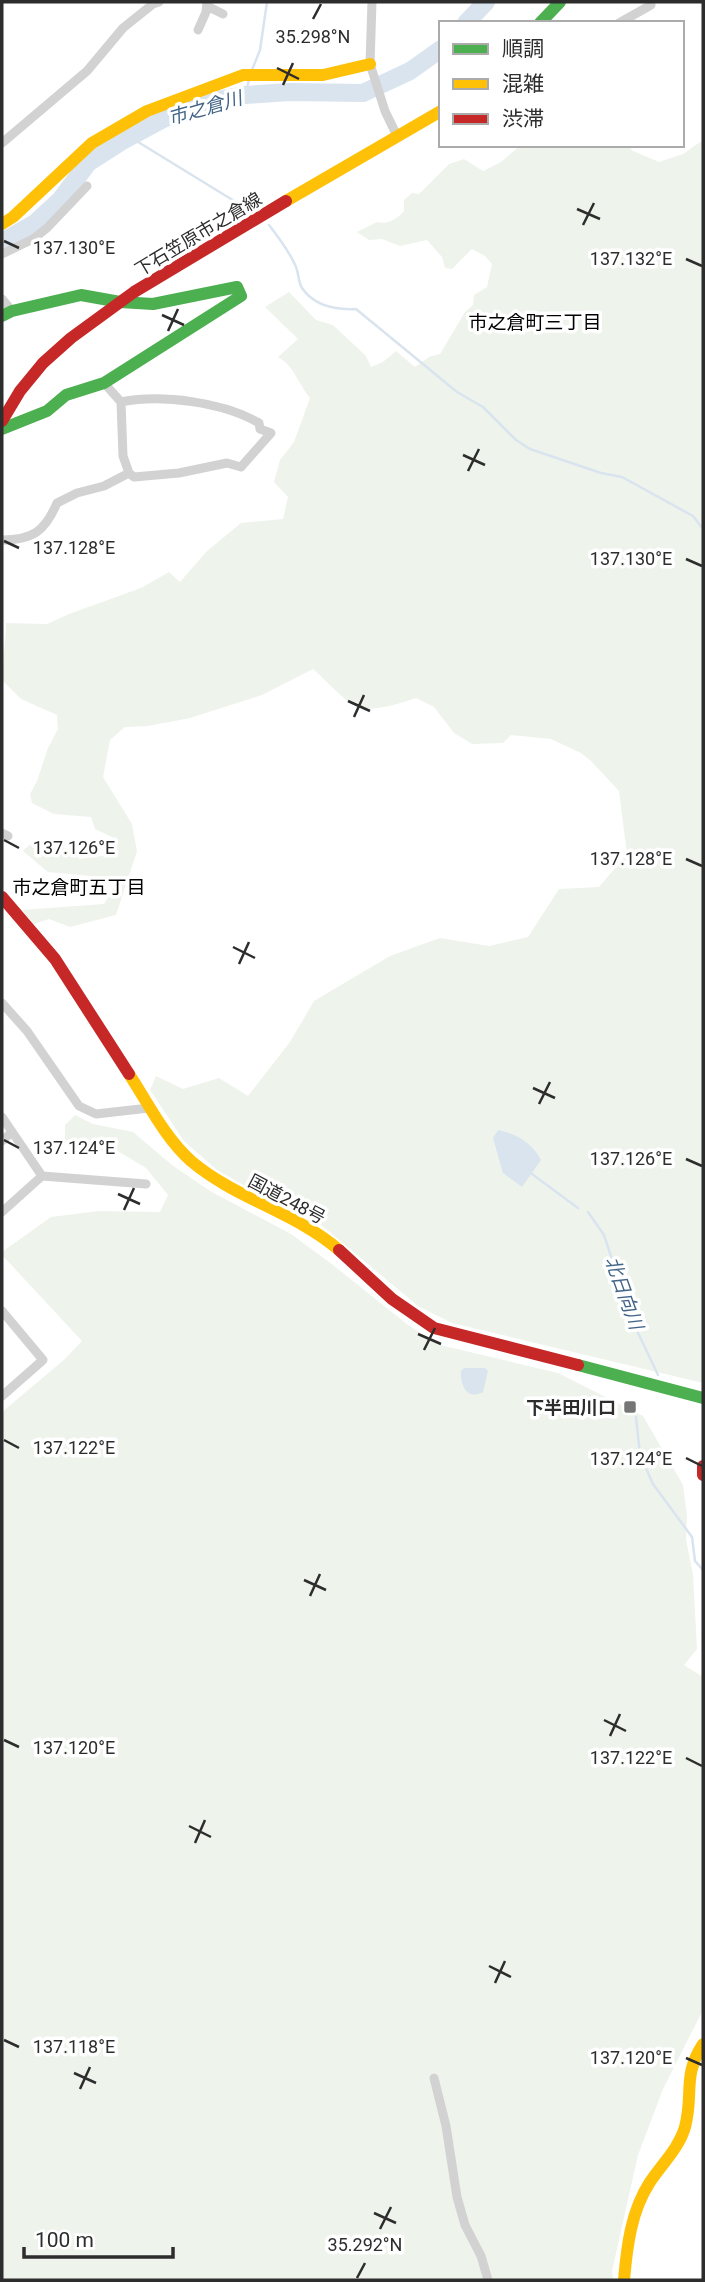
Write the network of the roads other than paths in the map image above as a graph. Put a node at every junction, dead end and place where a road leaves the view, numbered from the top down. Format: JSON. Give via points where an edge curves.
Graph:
{"nodes":[{"id":1,"x":159,"y":2,"type":"edge"},
{"id":2,"x":372,"y":2,"type":"edge"},
{"id":3,"x":560,"y":2,"type":"edge"},
{"id":4,"x":650,"y":2,"type":"edge"},
{"id":5,"x":207,"y":4,"type":"edge"},
{"id":6,"x":223,"y":14,"type":"dead end"},
{"id":7,"x":542,"y":21,"type":"edge"},
{"id":8,"x":623,"y":21,"type":"edge"},
{"id":9,"x":198,"y":30,"type":"dead end"},
{"id":10,"x":370,"y":64,"type":"junction"},
{"id":11,"x":439,"y":112,"type":"edge"},
{"id":12,"x":397,"y":136,"type":"junction"},
{"id":13,"x":2,"y":143,"type":"edge"},
{"id":14,"x":87,"y":186,"type":"dead end"},
{"id":15,"x":2,"y":224,"type":"edge"},
{"id":16,"x":2,"y":254,"type":"edge"},
{"id":17,"x":2,"y":299,"type":"edge"},
{"id":18,"x":120,"y":302,"type":"junction"},
{"id":19,"x":7,"y":313,"type":"edge"},
{"id":20,"x":104,"y":383,"type":"junction"},
{"id":21,"x":121,"y":401,"type":"junction"},
{"id":22,"x":2,"y":421,"type":"edge"},
{"id":23,"x":2,"y":429,"type":"edge"},
{"id":24,"x":130,"y":473,"type":"junction"},
{"id":25,"x":2,"y":540,"type":"edge"},
{"id":26,"x":2,"y":897,"type":"edge"},
{"id":27,"x":2,"y":1003,"type":"edge"},
{"id":28,"x":149,"y":1108,"type":"junction"},
{"id":29,"x":2,"y":1117,"type":"edge"},
{"id":30,"x":12,"y":1132,"type":"junction"},
{"id":31,"x":2,"y":1141,"type":"edge"},
{"id":32,"x":42,"y":1176,"type":"junction"},
{"id":33,"x":146,"y":1184,"type":"dead end"},
{"id":34,"x":2,"y":1212,"type":"edge"},
{"id":35,"x":2,"y":1311,"type":"edge"},
{"id":36,"x":2,"y":1396,"type":"edge"},
{"id":37,"x":703,"y":1398,"type":"edge"},
{"id":38,"x":703,"y":1466,"type":"edge"},
{"id":39,"x":703,"y":1475,"type":"edge"},
{"id":40,"x":703,"y":2044,"type":"edge"},
{"id":41,"x":434,"y":2078,"type":"dead end"},
{"id":42,"x":488,"y":2280,"type":"edge"},
{"id":43,"x":624,"y":2280,"type":"edge"}],
"edges":[{"from":1,"to":13,"type":"street","via":[[122,28],[86,71]]},
{"from":2,"to":10,"type":"street"},
{"from":3,"to":7,"type":"main road"},
{"from":4,"to":8,"type":"street"},
{"from":5,"to":6,"type":"street"},
{"from":5,"to":9,"type":"street"},
{"from":10,"to":12,"type":"street"},
{"from":10,"to":15,"type":"main road","via":[[323,75],[249,75],[147,111],[92,143]]},
{"from":11,"to":12,"type":"main road","name":"下石笠原市之倉線"},
{"from":12,"to":18,"type":"main road","name":"下石笠原市之倉線"},
{"from":14,"to":16,"type":"street","via":[[47,228]]},
{"from":17,"to":19,"type":"street"},
{"from":18,"to":19,"type":"main road","via":[[81,295]]},
{"from":18,"to":20,"type":"main road","via":[[153,304],[237,287],[241,296]]},
{"from":18,"to":22,"type":"main road","name":"下石笠原市之倉線","via":[[39,367]]},
{"from":20,"to":21,"type":"street"},
{"from":20,"to":23,"type":"main road","via":[[65,395],[47,411]]},
{"from":21,"to":24,"type":"street","via":[[123,456]]},
{"from":21,"to":24,"type":"street","via":[[186,401],[241,413],[271,433],[241,467],[227,463],[179,473],[134,477]]},
{"from":24,"to":25,"type":"street","via":[[57,503],[49,521],[33,536]]},
{"from":26,"to":28,"type":"main road","name":"国道248号","via":[[55,959]]},
{"from":27,"to":28,"type":"street","via":[[79,1106],[96,1115]]},
{"from":28,"to":37,"type":"main road","name":"国道248号","via":[[181,1153],[206,1175],[328,1241],[389,1297],[434,1328]]},
{"from":29,"to":30,"type":"street"},
{"from":30,"to":31,"type":"street"},
{"from":30,"to":32,"type":"street"},
{"from":32,"to":33,"type":"street"},
{"from":32,"to":34,"type":"street"},
{"from":35,"to":36,"type":"street","via":[[43,1360]]},
{"from":38,"to":39,"type":"main road"},
{"from":40,"to":43,"type":"main road","via":[[687,2078],[684,2128],[632,2218]]},
{"from":41,"to":42,"type":"street","via":[[457,2197]]}]}
